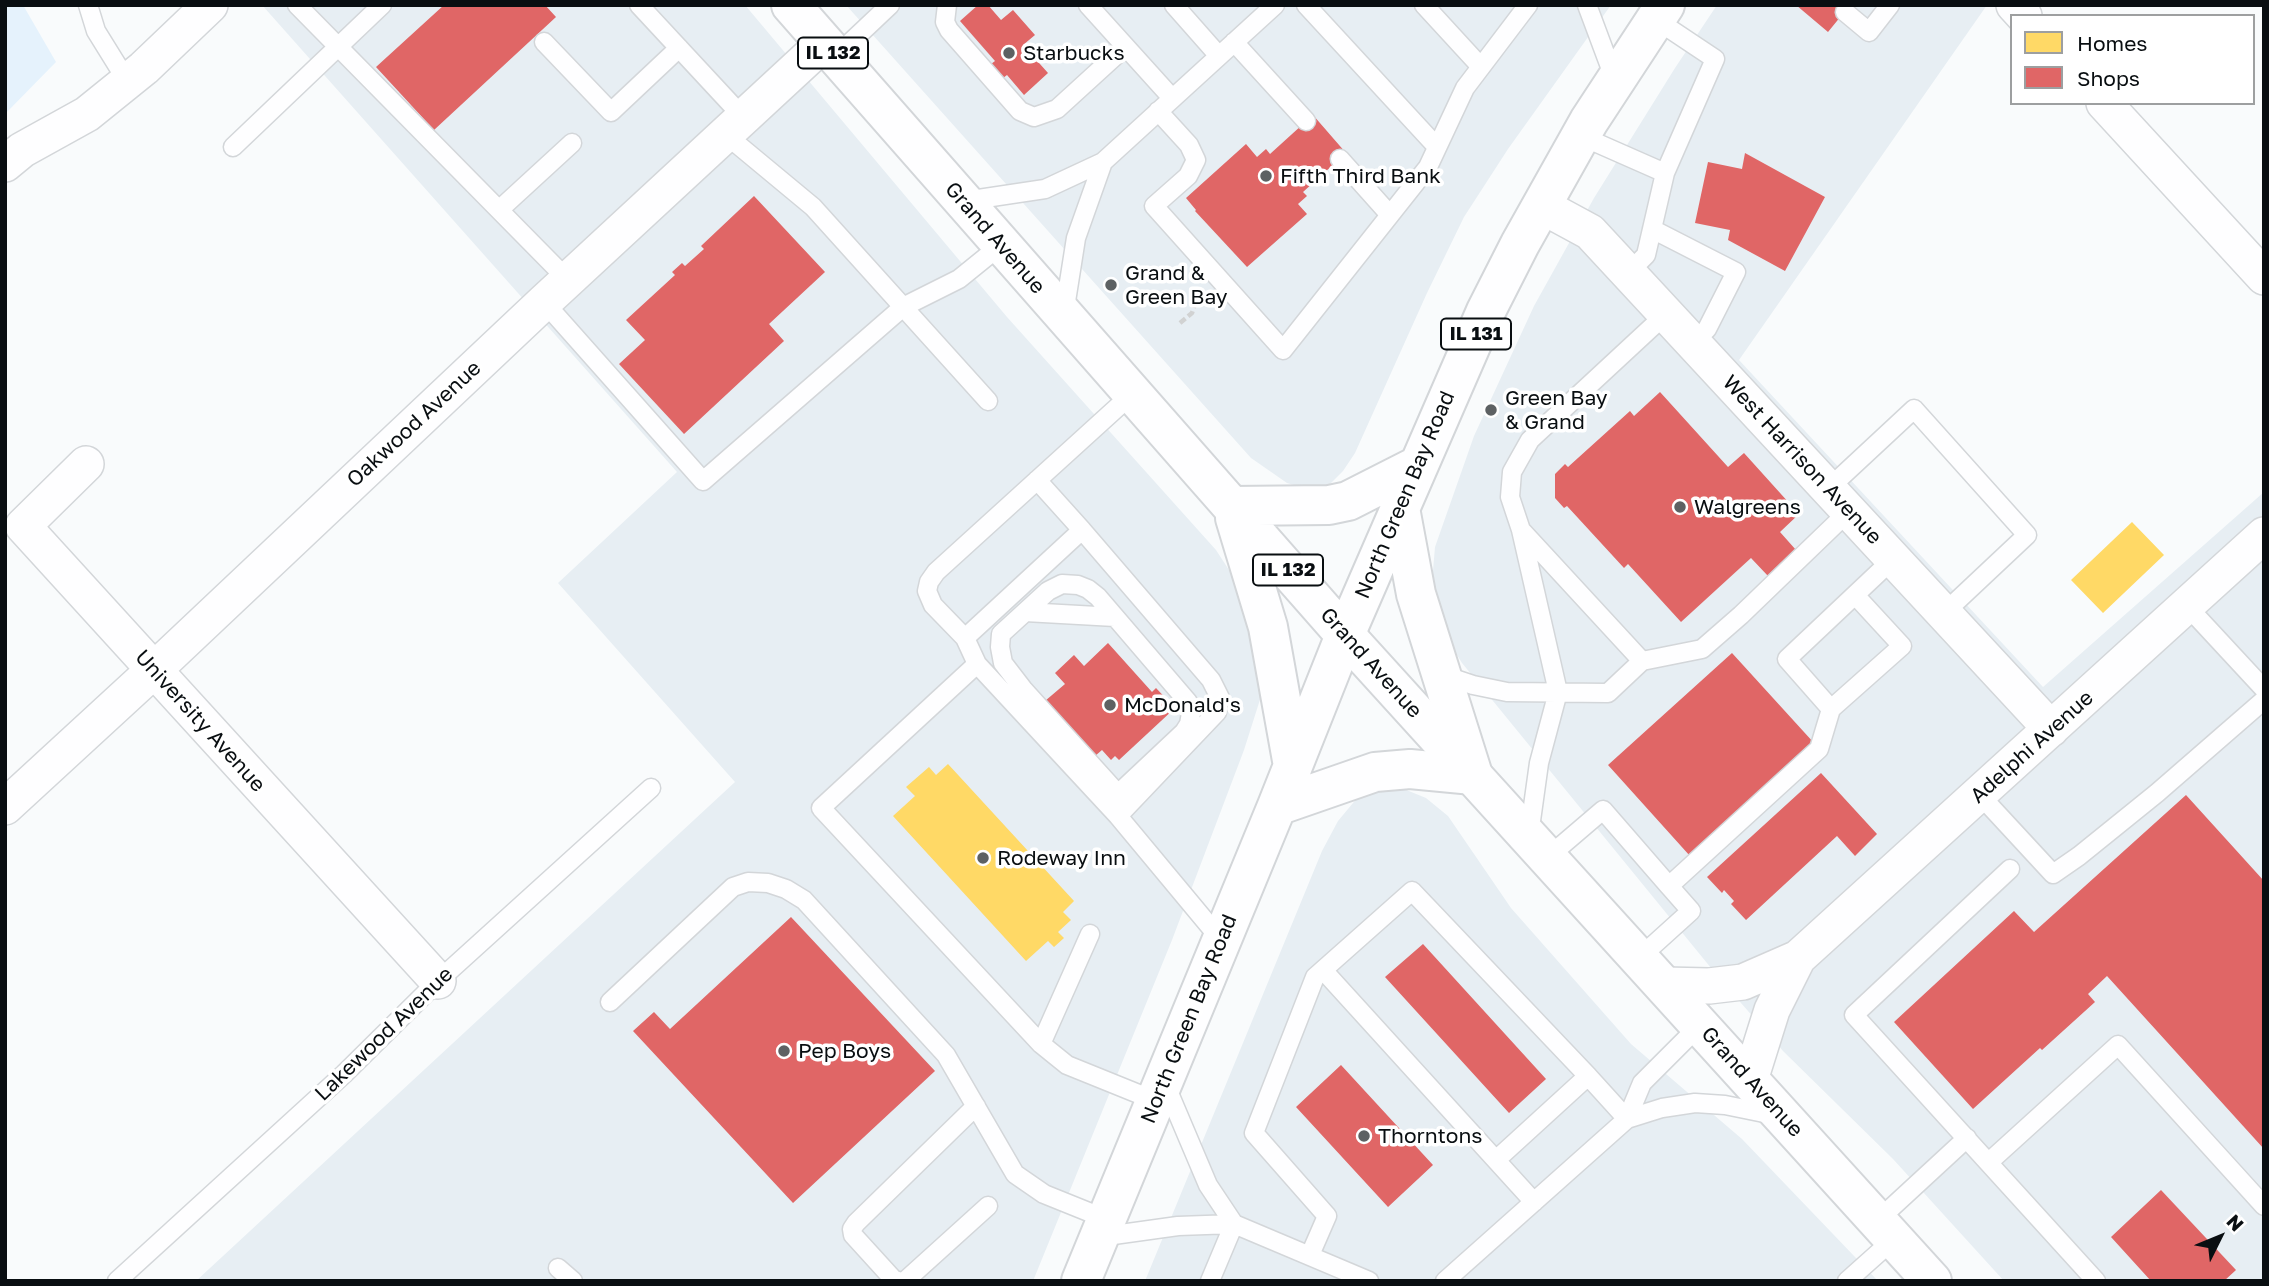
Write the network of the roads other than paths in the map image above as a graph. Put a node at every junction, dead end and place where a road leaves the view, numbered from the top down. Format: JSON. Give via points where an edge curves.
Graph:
{"nodes":[{"id":1,"x":88,"y":5,"type":"edge"},
{"id":2,"x":210,"y":5,"type":"edge"},
{"id":3,"x":297,"y":5,"type":"edge"},
{"id":4,"x":382,"y":5,"type":"edge"},
{"id":5,"x":639,"y":5,"type":"edge"},
{"id":6,"x":791,"y":5,"type":"edge"},
{"id":7,"x":890,"y":5,"type":"edge"},
{"id":8,"x":947,"y":5,"type":"edge"},
{"id":9,"x":1088,"y":5,"type":"edge"},
{"id":10,"x":1174,"y":5,"type":"edge"},
{"id":11,"x":1275,"y":5,"type":"edge"},
{"id":12,"x":1306,"y":5,"type":"edge"},
{"id":13,"x":1424,"y":5,"type":"edge"},
{"id":14,"x":1528,"y":5,"type":"edge"},
{"id":15,"x":1587,"y":5,"type":"edge"},
{"id":16,"x":1890,"y":5,"type":"edge"},
{"id":17,"x":1660,"y":12,"type":"edge"},
{"id":18,"x":1845,"y":12,"type":"dead end"},
{"id":19,"x":544,"y":42,"type":"dead end"},
{"id":20,"x":1234,"y":42,"type":"junction"},
{"id":21,"x":339,"y":47,"type":"junction"},
{"id":22,"x":1125,"y":47,"type":"junction"},
{"id":23,"x":679,"y":48,"type":"junction"},
{"id":24,"x":830,"y":50,"type":"junction"},
{"id":25,"x":1219,"y":56,"type":"junction"},
{"id":26,"x":1481,"y":67,"type":"junction"},
{"id":27,"x":1615,"y":80,"type":"junction"},
{"id":28,"x":127,"y":81,"type":"junction"},
{"id":29,"x":1172,"y":98,"type":"junction"},
{"id":30,"x":2106,"y":105,"type":"edge"},
{"id":31,"x":1158,"y":111,"type":"junction"},
{"id":32,"x":1306,"y":121,"type":"dead end"},
{"id":33,"x":734,"y":126,"type":"junction"},
{"id":34,"x":1581,"y":136,"type":"junction"},
{"id":35,"x":572,"y":143,"type":"dead end"},
{"id":36,"x":233,"y":147,"type":"dead end"},
{"id":37,"x":1437,"y":147,"type":"junction"},
{"id":38,"x":1340,"y":159,"type":"dead end"},
{"id":39,"x":1102,"y":162,"type":"junction"},
{"id":40,"x":5,"y":164,"type":"edge"},
{"id":41,"x":1665,"y":173,"type":"junction"},
{"id":42,"x":963,"y":201,"type":"junction"},
{"id":43,"x":1542,"y":206,"type":"junction"},
{"id":44,"x":499,"y":210,"type":"junction"},
{"id":45,"x":1390,"y":215,"type":"junction"},
{"id":46,"x":1652,"y":229,"type":"junction"},
{"id":47,"x":1001,"y":244,"type":"junction"},
{"id":48,"x":1628,"y":273,"type":"junction"},
{"id":49,"x":2264,"y":277,"type":"edge"},
{"id":50,"x":556,"y":291,"type":"junction"},
{"id":51,"x":903,"y":307,"type":"junction"},
{"id":52,"x":1666,"y":314,"type":"junction"},
{"id":53,"x":1064,"y":316,"type":"junction"},
{"id":54,"x":1692,"y":342,"type":"junction"},
{"id":55,"x":1132,"y":394,"type":"junction"},
{"id":56,"x":988,"y":401,"type":"dead end"},
{"id":57,"x":86,"y":464,"type":"dead end"},
{"id":58,"x":1417,"y":466,"type":"junction"},
{"id":59,"x":1037,"y":480,"type":"junction"},
{"id":60,"x":1839,"y":500,"type":"junction"},
{"id":61,"x":1231,"y":506,"type":"junction"},
{"id":62,"x":1399,"y":508,"type":"junction"},
{"id":63,"x":1083,"y":530,"type":"junction"},
{"id":64,"x":1521,"y":530,"type":"junction"},
{"id":65,"x":2264,"y":535,"type":"edge"},
{"id":66,"x":1893,"y":559,"type":"junction"},
{"id":67,"x":1855,"y":595,"type":"junction"},
{"id":68,"x":2187,"y":606,"type":"junction"},
{"id":69,"x":1025,"y":612,"type":"junction"},
{"id":70,"x":1944,"y":613,"type":"junction"},
{"id":71,"x":1115,"y":617,"type":"junction"},
{"id":72,"x":1345,"y":635,"type":"junction"},
{"id":73,"x":965,"y":638,"type":"junction"},
{"id":74,"x":1642,"y":661,"type":"junction"},
{"id":75,"x":977,"y":664,"type":"junction"},
{"id":76,"x":154,"y":670,"type":"junction"},
{"id":77,"x":1443,"y":675,"type":"junction"},
{"id":78,"x":2264,"y":689,"type":"edge"},
{"id":79,"x":1558,"y":692,"type":"junction"},
{"id":80,"x":2264,"y":700,"type":"edge"},
{"id":81,"x":1832,"y":709,"type":"junction"},
{"id":82,"x":2051,"y":729,"type":"junction"},
{"id":83,"x":1293,"y":766,"type":"junction"},
{"id":84,"x":1473,"y":775,"type":"junction"},
{"id":85,"x":651,"y":788,"type":"dead end"},
{"id":86,"x":1118,"y":794,"type":"junction"},
{"id":87,"x":1979,"y":794,"type":"junction"},
{"id":88,"x":1278,"y":806,"type":"junction"},
{"id":89,"x":5,"y":807,"type":"edge"},
{"id":90,"x":1118,"y":816,"type":"junction"},
{"id":91,"x":1538,"y":846,"type":"junction"},
{"id":92,"x":2010,"y":869,"type":"dead end"},
{"id":93,"x":1669,"y":887,"type":"junction"},
{"id":94,"x":1090,"y":934,"type":"dead end"},
{"id":95,"x":1222,"y":941,"type":"junction"},
{"id":96,"x":1798,"y":958,"type":"junction"},
{"id":97,"x":1323,"y":970,"type":"junction"},
{"id":98,"x":1652,"y":971,"type":"junction"},
{"id":99,"x":438,"y":981,"type":"junction"},
{"id":100,"x":610,"y":1002,"type":"dead end"},
{"id":101,"x":1700,"y":1025,"type":"junction"},
{"id":102,"x":1041,"y":1044,"type":"junction"},
{"id":103,"x":1588,"y":1076,"type":"junction"},
{"id":104,"x":1750,"y":1080,"type":"junction"},
{"id":105,"x":1160,"y":1091,"type":"junction"},
{"id":106,"x":976,"y":1106,"type":"junction"},
{"id":107,"x":1782,"y":1116,"type":"junction"},
{"id":108,"x":1626,"y":1119,"type":"junction"},
{"id":109,"x":1967,"y":1138,"type":"junction"},
{"id":110,"x":1496,"y":1160,"type":"junction"},
{"id":111,"x":1989,"y":1162,"type":"junction"},
{"id":112,"x":1534,"y":1202,"type":"junction"},
{"id":113,"x":988,"y":1206,"type":"dead end"},
{"id":114,"x":2264,"y":1206,"type":"edge"},
{"id":115,"x":1234,"y":1224,"type":"junction"},
{"id":116,"x":1102,"y":1228,"type":"junction"},
{"id":117,"x":1886,"y":1230,"type":"junction"},
{"id":118,"x":1310,"y":1255,"type":"junction"},
{"id":119,"x":558,"y":1268,"type":"dead end"},
{"id":120,"x":117,"y":1281,"type":"edge"},
{"id":121,"x":573,"y":1281,"type":"edge"},
{"id":122,"x":898,"y":1281,"type":"edge"},
{"id":123,"x":905,"y":1281,"type":"edge"},
{"id":124,"x":1081,"y":1281,"type":"edge"},
{"id":125,"x":1210,"y":1281,"type":"edge"},
{"id":126,"x":1369,"y":1281,"type":"edge"},
{"id":127,"x":1445,"y":1281,"type":"edge"},
{"id":128,"x":1847,"y":1281,"type":"edge"},
{"id":129,"x":1932,"y":1281,"type":"edge"},
{"id":130,"x":2095,"y":1281,"type":"edge"}],
"edges":[{"from":1,"to":28,"type":"lane","via":[[96,31]]},
{"from":2,"to":28,"type":"street"},
{"from":3,"to":21,"type":"lane"},
{"from":4,"to":21,"type":"lane"},
{"from":5,"to":23,"type":"lane"},
{"from":6,"to":24,"type":"main road","name":"Grand Avenue","number":"IL 132"},
{"from":7,"to":24,"type":"lane"},
{"from":8,"to":22,"type":"lane","via":[[949,30],[1020,111],[1034,117],[1057,109]]},
{"from":9,"to":22,"type":"lane"},
{"from":10,"to":25,"type":"lane"},
{"from":11,"to":20,"type":"lane"},
{"from":12,"to":37,"type":"lane"},
{"from":13,"to":26,"type":"lane"},
{"from":14,"to":26,"type":"lane"},
{"from":15,"to":27,"type":"lane"},
{"from":16,"to":18,"type":"lane","via":[[1869,32]]},
{"from":17,"to":27,"type":"main road","name":"North Green Bay Road","number":"IL 131"},
{"from":17,"to":41,"type":"lane","via":[[1715,59]]},
{"from":19,"to":23,"type":"lane","via":[[611,112]]},
{"from":20,"to":25,"type":"lane"},
{"from":20,"to":32,"type":"lane"},
{"from":21,"to":36,"type":"lane"},
{"from":21,"to":44,"type":"lane"},
{"from":22,"to":29,"type":"lane"},
{"from":23,"to":33,"type":"lane"},
{"from":24,"to":33,"type":"street","name":"Oakwood Avenue"},
{"from":24,"to":42,"type":"main road","name":"Grand Avenue","number":"IL 132"},
{"from":25,"to":29,"type":"lane"},
{"from":26,"to":37,"type":"lane","via":[[1465,88]]},
{"from":27,"to":34,"type":"main road","name":"North Green Bay Road","number":"IL 131"},
{"from":28,"to":40,"type":"street","via":[[87,114]]},
{"from":29,"to":31,"type":"lane"},
{"from":30,"to":49,"type":"street"},
{"from":31,"to":39,"type":"lane"},
{"from":31,"to":45,"type":"lane","via":[[1189,145],[1196,160],[1188,176],[1154,206],[1283,350]]},
{"from":33,"to":50,"type":"street","name":"Oakwood Avenue"},
{"from":33,"to":51,"type":"lane"},
{"from":34,"to":41,"type":"lane"},
{"from":34,"to":43,"type":"main road","name":"North Green Bay Road","number":"IL 131"},
{"from":35,"to":44,"type":"lane"},
{"from":37,"to":45,"type":"lane","via":[[1428,167]]},
{"from":38,"to":45,"type":"lane"},
{"from":39,"to":42,"type":"lane","via":[[1045,189]]},
{"from":39,"to":53,"type":"lane","via":[[1076,238]]},
{"from":41,"to":46,"type":"lane"},
{"from":42,"to":47,"type":"main road","name":"Grand Avenue","number":"IL 132"},
{"from":43,"to":48,"type":"street","name":"West Harrison Avenue","via":[[1590,232]]},
{"from":43,"to":58,"type":"main road","name":"North Green Bay Road","number":"IL 131","via":[[1486,311]]},
{"from":44,"to":50,"type":"lane"},
{"from":46,"to":48,"type":"lane","via":[[1646,255]]},
{"from":46,"to":54,"type":"lane","via":[[1736,272],[1707,328]]},
{"from":47,"to":51,"type":"lane","via":[[959,279]]},
{"from":47,"to":53,"type":"main road","name":"Grand Avenue","number":"IL 132"},
{"from":48,"to":52,"type":"street","name":"West Harrison Avenue"},
{"from":50,"to":51,"type":"lane","via":[[703,481]]},
{"from":50,"to":76,"type":"street","name":"Oakwood Avenue"},
{"from":51,"to":56,"type":"lane"},
{"from":52,"to":54,"type":"street","name":"West Harrison Avenue"},
{"from":52,"to":64,"type":"lane","via":[[1530,440],[1512,472],[1510,497]]},
{"from":53,"to":55,"type":"main road","name":"Grand Avenue","number":"IL 132"},
{"from":54,"to":60,"type":"street","name":"West Harrison Avenue"},
{"from":55,"to":59,"type":"lane"},
{"from":55,"to":61,"type":"main road","name":"Grand Avenue","number":"IL 132"},
{"from":57,"to":76,"type":"street","name":"University Avenue","via":[[23,526]]},
{"from":58,"to":61,"type":"main road","via":[[1348,501]]},
{"from":58,"to":62,"type":"main road","name":"North Green Bay Road","number":"IL 131"},
{"from":59,"to":63,"type":"lane"},
{"from":59,"to":73,"type":"lane","via":[[929,582],[927,591],[933,605]]},
{"from":60,"to":66,"type":"street","name":"West Harrison Avenue"},
{"from":60,"to":70,"type":"lane","via":[[1914,409],[2027,535]]},
{"from":60,"to":74,"type":"lane","via":[[1741,615],[1702,649]]},
{"from":61,"to":72,"type":"main road","name":"Grand Avenue","number":"IL 132"},
{"from":61,"to":83,"type":"main road","via":[[1268,627]]},
{"from":62,"to":72,"type":"main road","name":"North Green Bay Road","number":"IL 131"},
{"from":62,"to":77,"type":"main road","via":[[1416,594]]},
{"from":63,"to":73,"type":"lane"},
{"from":63,"to":90,"type":"lane","via":[[1211,680],[1220,698],[1217,712]]},
{"from":64,"to":74,"type":"lane"},
{"from":64,"to":79,"type":"lane"},
{"from":65,"to":68,"type":"street","name":"Adelphi Avenue"},
{"from":66,"to":67,"type":"lane"},
{"from":66,"to":70,"type":"street","name":"West Harrison Avenue"},
{"from":67,"to":81,"type":"lane","via":[[1787,659]]},
{"from":67,"to":81,"type":"lane","via":[[1902,646]]},
{"from":68,"to":78,"type":"lane"},
{"from":68,"to":82,"type":"street","name":"Adelphi Avenue"},
{"from":69,"to":71,"type":"lane"},
{"from":69,"to":71,"type":"lane","via":[[1062,584],[1079,585],[1098,597]]},
{"from":69,"to":86,"type":"lane","via":[[1001,634],[1003,663]]},
{"from":70,"to":82,"type":"street","name":"West Harrison Avenue"},
{"from":71,"to":86,"type":"lane","via":[[1188,702],[1191,713],[1185,732]]},
{"from":72,"to":83,"type":"main road","name":"North Green Bay Road"},
{"from":72,"to":84,"type":"main road","name":"Grand Avenue"},
{"from":73,"to":75,"type":"lane"},
{"from":74,"to":79,"type":"lane","via":[[1608,693]]},
{"from":75,"to":90,"type":"lane"},
{"from":75,"to":102,"type":"lane","via":[[821,808]]},
{"from":76,"to":89,"type":"street","name":"Oakwood Avenue"},
{"from":76,"to":99,"type":"street","name":"University Avenue"},
{"from":77,"to":79,"type":"lane","via":[[1507,692]]},
{"from":77,"to":84,"type":"main road"},
{"from":79,"to":91,"type":"lane","via":[[1539,763]]},
{"from":80,"to":87,"type":"lane","via":[[2157,793],[2053,874]]},
{"from":81,"to":93,"type":"lane","via":[[1819,748]]},
{"from":82,"to":87,"type":"street","name":"Adelphi Avenue"},
{"from":83,"to":88,"type":"main road","name":"North Green Bay Road"},
{"from":84,"to":88,"type":"main road","via":[[1410,769],[1375,772]]},
{"from":84,"to":91,"type":"main road","name":"Grand Avenue"},
{"from":85,"to":99,"type":"lane","name":"Lakewood Avenue"},
{"from":86,"to":90,"type":"lane"},
{"from":87,"to":96,"type":"street","name":"Adelphi Avenue"},
{"from":88,"to":95,"type":"main road","name":"North Green Bay Road"},
{"from":90,"to":95,"type":"lane"},
{"from":91,"to":93,"type":"lane","via":[[1603,810]]},
{"from":91,"to":98,"type":"main road","name":"Grand Avenue"},
{"from":92,"to":109,"type":"lane","via":[[1854,1015]]},
{"from":93,"to":98,"type":"lane","via":[[1691,911]]},
{"from":94,"to":102,"type":"lane"},
{"from":95,"to":105,"type":"main road","name":"North Green Bay Road"},
{"from":96,"to":98,"type":"street","name":"Adelphi Avenue","via":[[1743,982],[1709,986]]},
{"from":96,"to":104,"type":"street","name":"Adelphi Avenue","via":[[1772,1010]]},
{"from":97,"to":103,"type":"lane","via":[[1412,891]]},
{"from":97,"to":110,"type":"lane"},
{"from":97,"to":118,"type":"lane","via":[[1315,977],[1254,1133],[1327,1216]]},
{"from":98,"to":101,"type":"main road","name":"Grand Avenue"},
{"from":99,"to":120,"type":"lane","name":"Lakewood Avenue","via":[[344,1074]]},
{"from":100,"to":106,"type":"lane","via":[[733,887],[768,883],[804,900],[946,1055]]},
{"from":101,"to":104,"type":"main road","name":"Grand Avenue"},
{"from":101,"to":108,"type":"lane","via":[[1642,1083]]},
{"from":102,"to":105,"type":"lane","via":[[1067,1065]]},
{"from":103,"to":108,"type":"lane"},
{"from":103,"to":110,"type":"lane"},
{"from":104,"to":107,"type":"main road","name":"Grand Avenue"},
{"from":105,"to":115,"type":"lane","via":[[1208,1185]]},
{"from":105,"to":116,"type":"main road","name":"North Green Bay Road"},
{"from":106,"to":116,"type":"lane","via":[[1015,1174]]},
{"from":106,"to":122,"type":"lane","via":[[852,1229]]},
{"from":107,"to":108,"type":"lane","via":[[1695,1103]]},
{"from":107,"to":117,"type":"main road","name":"Grand Avenue"},
{"from":108,"to":112,"type":"lane"},
{"from":109,"to":111,"type":"lane"},
{"from":109,"to":117,"type":"lane"},
{"from":110,"to":112,"type":"lane"},
{"from":111,"to":114,"type":"lane","via":[[2118,1045]]},
{"from":111,"to":130,"type":"lane"},
{"from":112,"to":127,"type":"lane"},
{"from":113,"to":123,"type":"lane"},
{"from":115,"to":116,"type":"lane"},
{"from":115,"to":118,"type":"lane"},
{"from":115,"to":125,"type":"lane"},
{"from":116,"to":124,"type":"main road","name":"North Green Bay Road"},
{"from":117,"to":128,"type":"lane"},
{"from":117,"to":129,"type":"main road","name":"Grand Avenue"},
{"from":118,"to":126,"type":"lane"},
{"from":119,"to":121,"type":"lane"}]}
